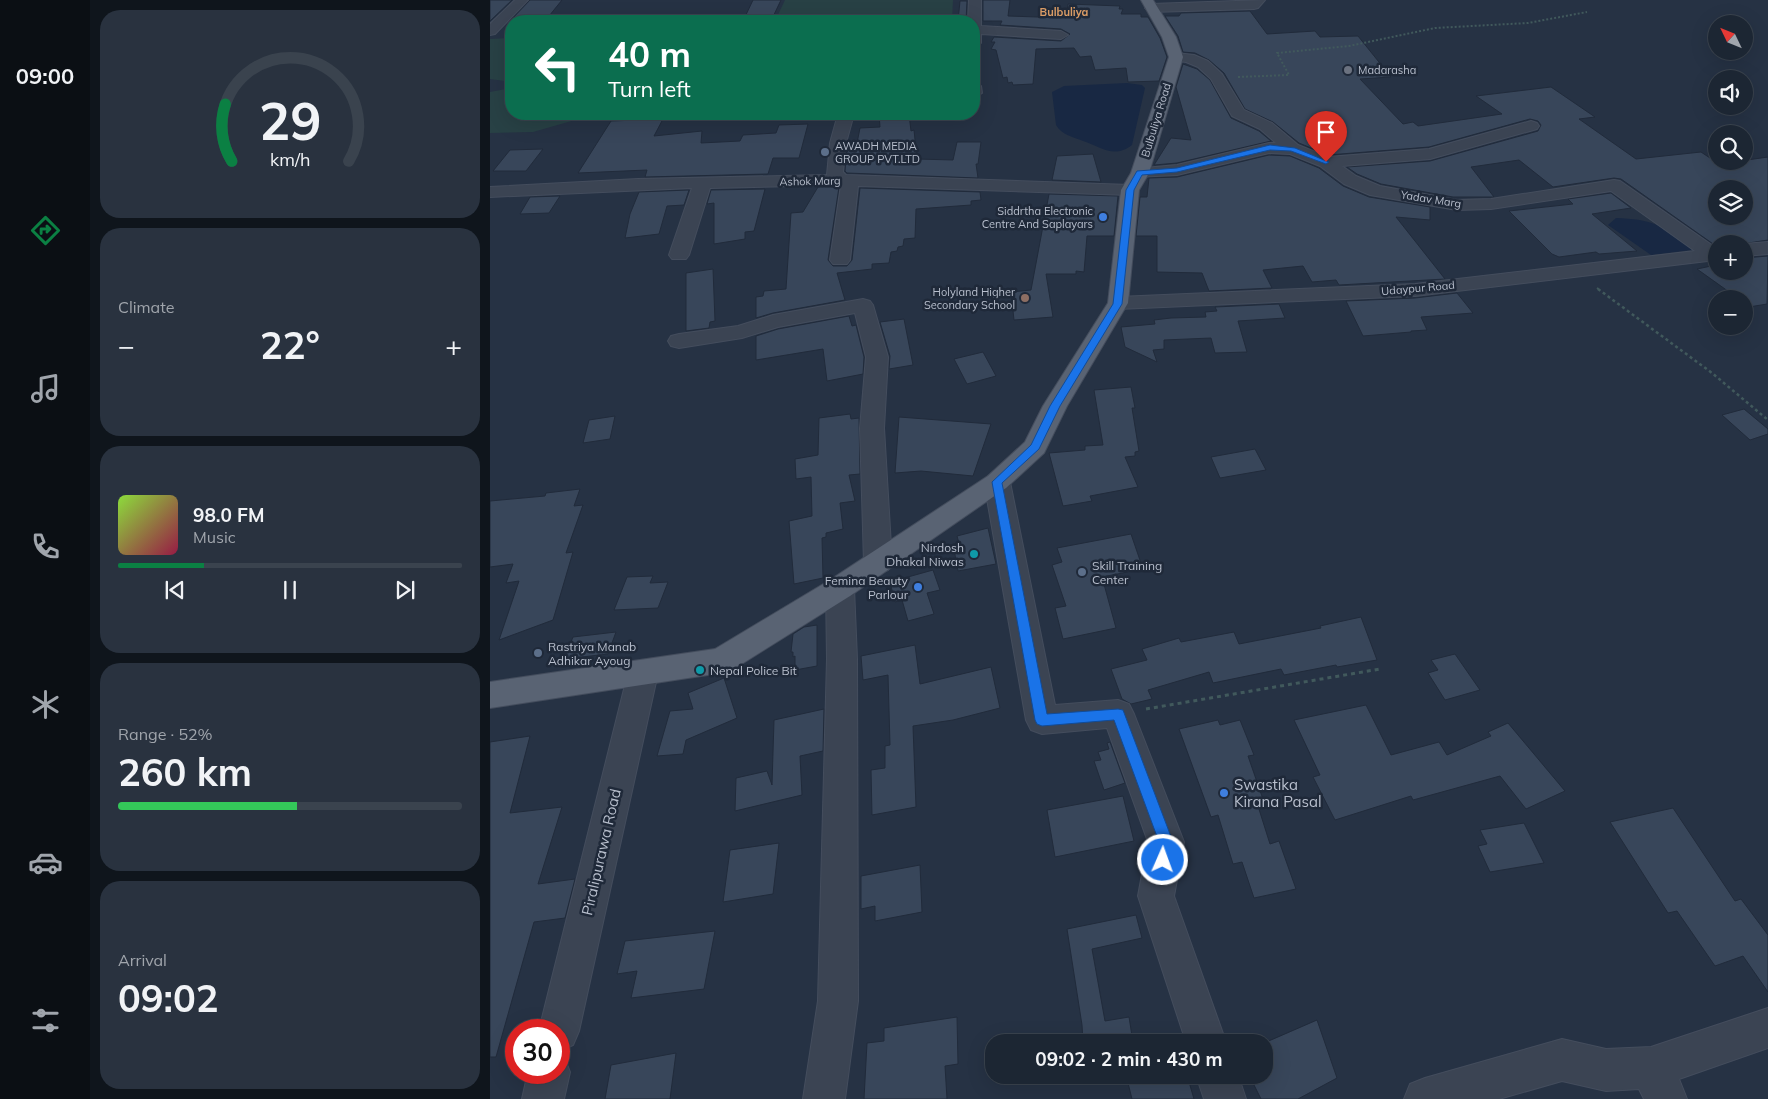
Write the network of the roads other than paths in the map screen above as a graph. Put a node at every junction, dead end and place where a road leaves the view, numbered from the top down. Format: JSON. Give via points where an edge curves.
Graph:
{"nodes":[{"id":1,"x":522,"y":0,"type":"edge"},
{"id":2,"x":975,"y":0,"type":"edge"},
{"id":3,"x":1259,"y":0,"type":"edge"},
{"id":4,"x":1149,"y":4,"type":"edge"},
{"id":5,"x":507,"y":15,"type":"edge"},
{"id":6,"x":975,"y":15,"type":"edge"},
{"id":7,"x":505,"y":16,"type":"edge"},
{"id":8,"x":490,"y":31,"type":"edge"},
{"id":9,"x":490,"y":35,"type":"edge"},
{"id":10,"x":504,"y":35,"type":"dead end"},
{"id":11,"x":1061,"y":35,"type":"dead end"},
{"id":12,"x":980,"y":36,"type":"edge"},
{"id":13,"x":1176,"y":56,"type":"junction"},
{"id":14,"x":844,"y":120,"type":"edge"},
{"id":15,"x":1531,"y":126,"type":"dead end"},
{"id":16,"x":1292,"y":150,"type":"junction"},
{"id":17,"x":1326,"y":162,"type":"junction"},
{"id":18,"x":1140,"y":173,"type":"junction"},
{"id":19,"x":845,"y":180,"type":"junction"},
{"id":20,"x":703,"y":183,"type":"junction"},
{"id":21,"x":1130,"y":190,"type":"junction"},
{"id":22,"x":490,"y":192,"type":"edge"},
{"id":23,"x":1768,"y":248,"type":"edge"},
{"id":24,"x":1753,"y":249,"type":"edge"},
{"id":25,"x":1708,"y":250,"type":"edge"},
{"id":26,"x":679,"y":255,"type":"dead end"},
{"id":27,"x":1708,"y":255,"type":"edge"},
{"id":28,"x":840,"y":260,"type":"dead end"},
{"id":29,"x":1118,"y":304,"type":"junction"},
{"id":30,"x":679,"y":341,"type":"dead end"},
{"id":31,"x":997,"y":482,"type":"junction"},
{"id":32,"x":878,"y":563,"type":"junction"},
{"id":33,"x":840,"y":588,"type":"junction"},
{"id":34,"x":643,"y":673,"type":"junction"},
{"id":35,"x":490,"y":695,"type":"edge"},
{"id":36,"x":562,"y":1019,"type":"edge"},
{"id":37,"x":1768,"y":1028,"type":"edge"},
{"id":38,"x":1203,"y":1034,"type":"edge"},
{"id":39,"x":546,"y":1084,"type":"edge"},
{"id":40,"x":1220,"y":1084,"type":"edge"},
{"id":41,"x":1658,"y":1084,"type":"edge"},
{"id":42,"x":543,"y":1099,"type":"edge"},
{"id":43,"x":824,"y":1099,"type":"edge"},
{"id":44,"x":1226,"y":1099,"type":"edge"},
{"id":45,"x":1425,"y":1099,"type":"edge"}],
"edges":[{"from":1,"to":5,"type":"street"},
{"from":2,"to":6,"type":"street"},
{"from":3,"to":4,"type":"street","via":[[1254,5]]},
{"from":4,"to":13,"type":"main road","via":[[1169,37]]},
{"from":7,"to":8,"type":"street"},
{"from":9,"to":10,"type":"street"},
{"from":11,"to":12,"type":"street"},
{"from":13,"to":16,"type":"street","via":[[1203,64],[1217,78],[1238,112],[1266,126]]},
{"from":13,"to":18,"type":"main road","name":"Bulbuliya Road"},
{"from":14,"to":19,"type":"street","via":[[834,173]]},
{"from":15,"to":17,"type":"street","via":[[1430,154]]},
{"from":16,"to":17,"type":"street","name":"Yadav Marg"},
{"from":16,"to":18,"type":"street","name":"Yadav Marg","via":[[1270,148],[1177,170]]},
{"from":17,"to":25,"type":"street","name":"Yadav Marg","via":[[1350,180],[1376,191],[1457,205],[1491,204],[1614,185]]},
{"from":18,"to":21,"type":"main road","name":"Bulbuliya Road"},
{"from":19,"to":20,"type":"street","name":"Ashok Marg"},
{"from":19,"to":21,"type":"street","name":"Ashok Marg"},
{"from":19,"to":28,"type":"street"},
{"from":20,"to":22,"type":"street","name":"Ashok Marg"},
{"from":20,"to":26,"type":"street"},
{"from":21,"to":29,"type":"main road","name":"Bulbuliya Road"},
{"from":23,"to":24,"type":"street"},
{"from":27,"to":29,"type":"street","name":"Udaypur Road","via":[[1415,290]]},
{"from":29,"to":31,"type":"main road","via":[[1055,406],[1035,447]]},
{"from":30,"to":32,"type":"street","via":[[742,332],[772,321],[862,305],[877,357],[872,428]]},
{"from":31,"to":32,"type":"main road"},
{"from":31,"to":38,"type":"street","via":[[1042,720],[1118,714],[1166,842],[1156,896]]},
{"from":32,"to":33,"type":"main road"},
{"from":33,"to":34,"type":"main road","via":[[721,661]]},
{"from":33,"to":43,"type":"street","via":[[838,1001]]},
{"from":34,"to":35,"type":"main road"},
{"from":34,"to":36,"type":"street","name":"Piralipurawa Road"},
{"from":37,"to":41,"type":"street"},
{"from":39,"to":42,"type":"street"},
{"from":40,"to":44,"type":"street"},
{"from":41,"to":45,"type":"street","via":[[1562,1060]]}]}
